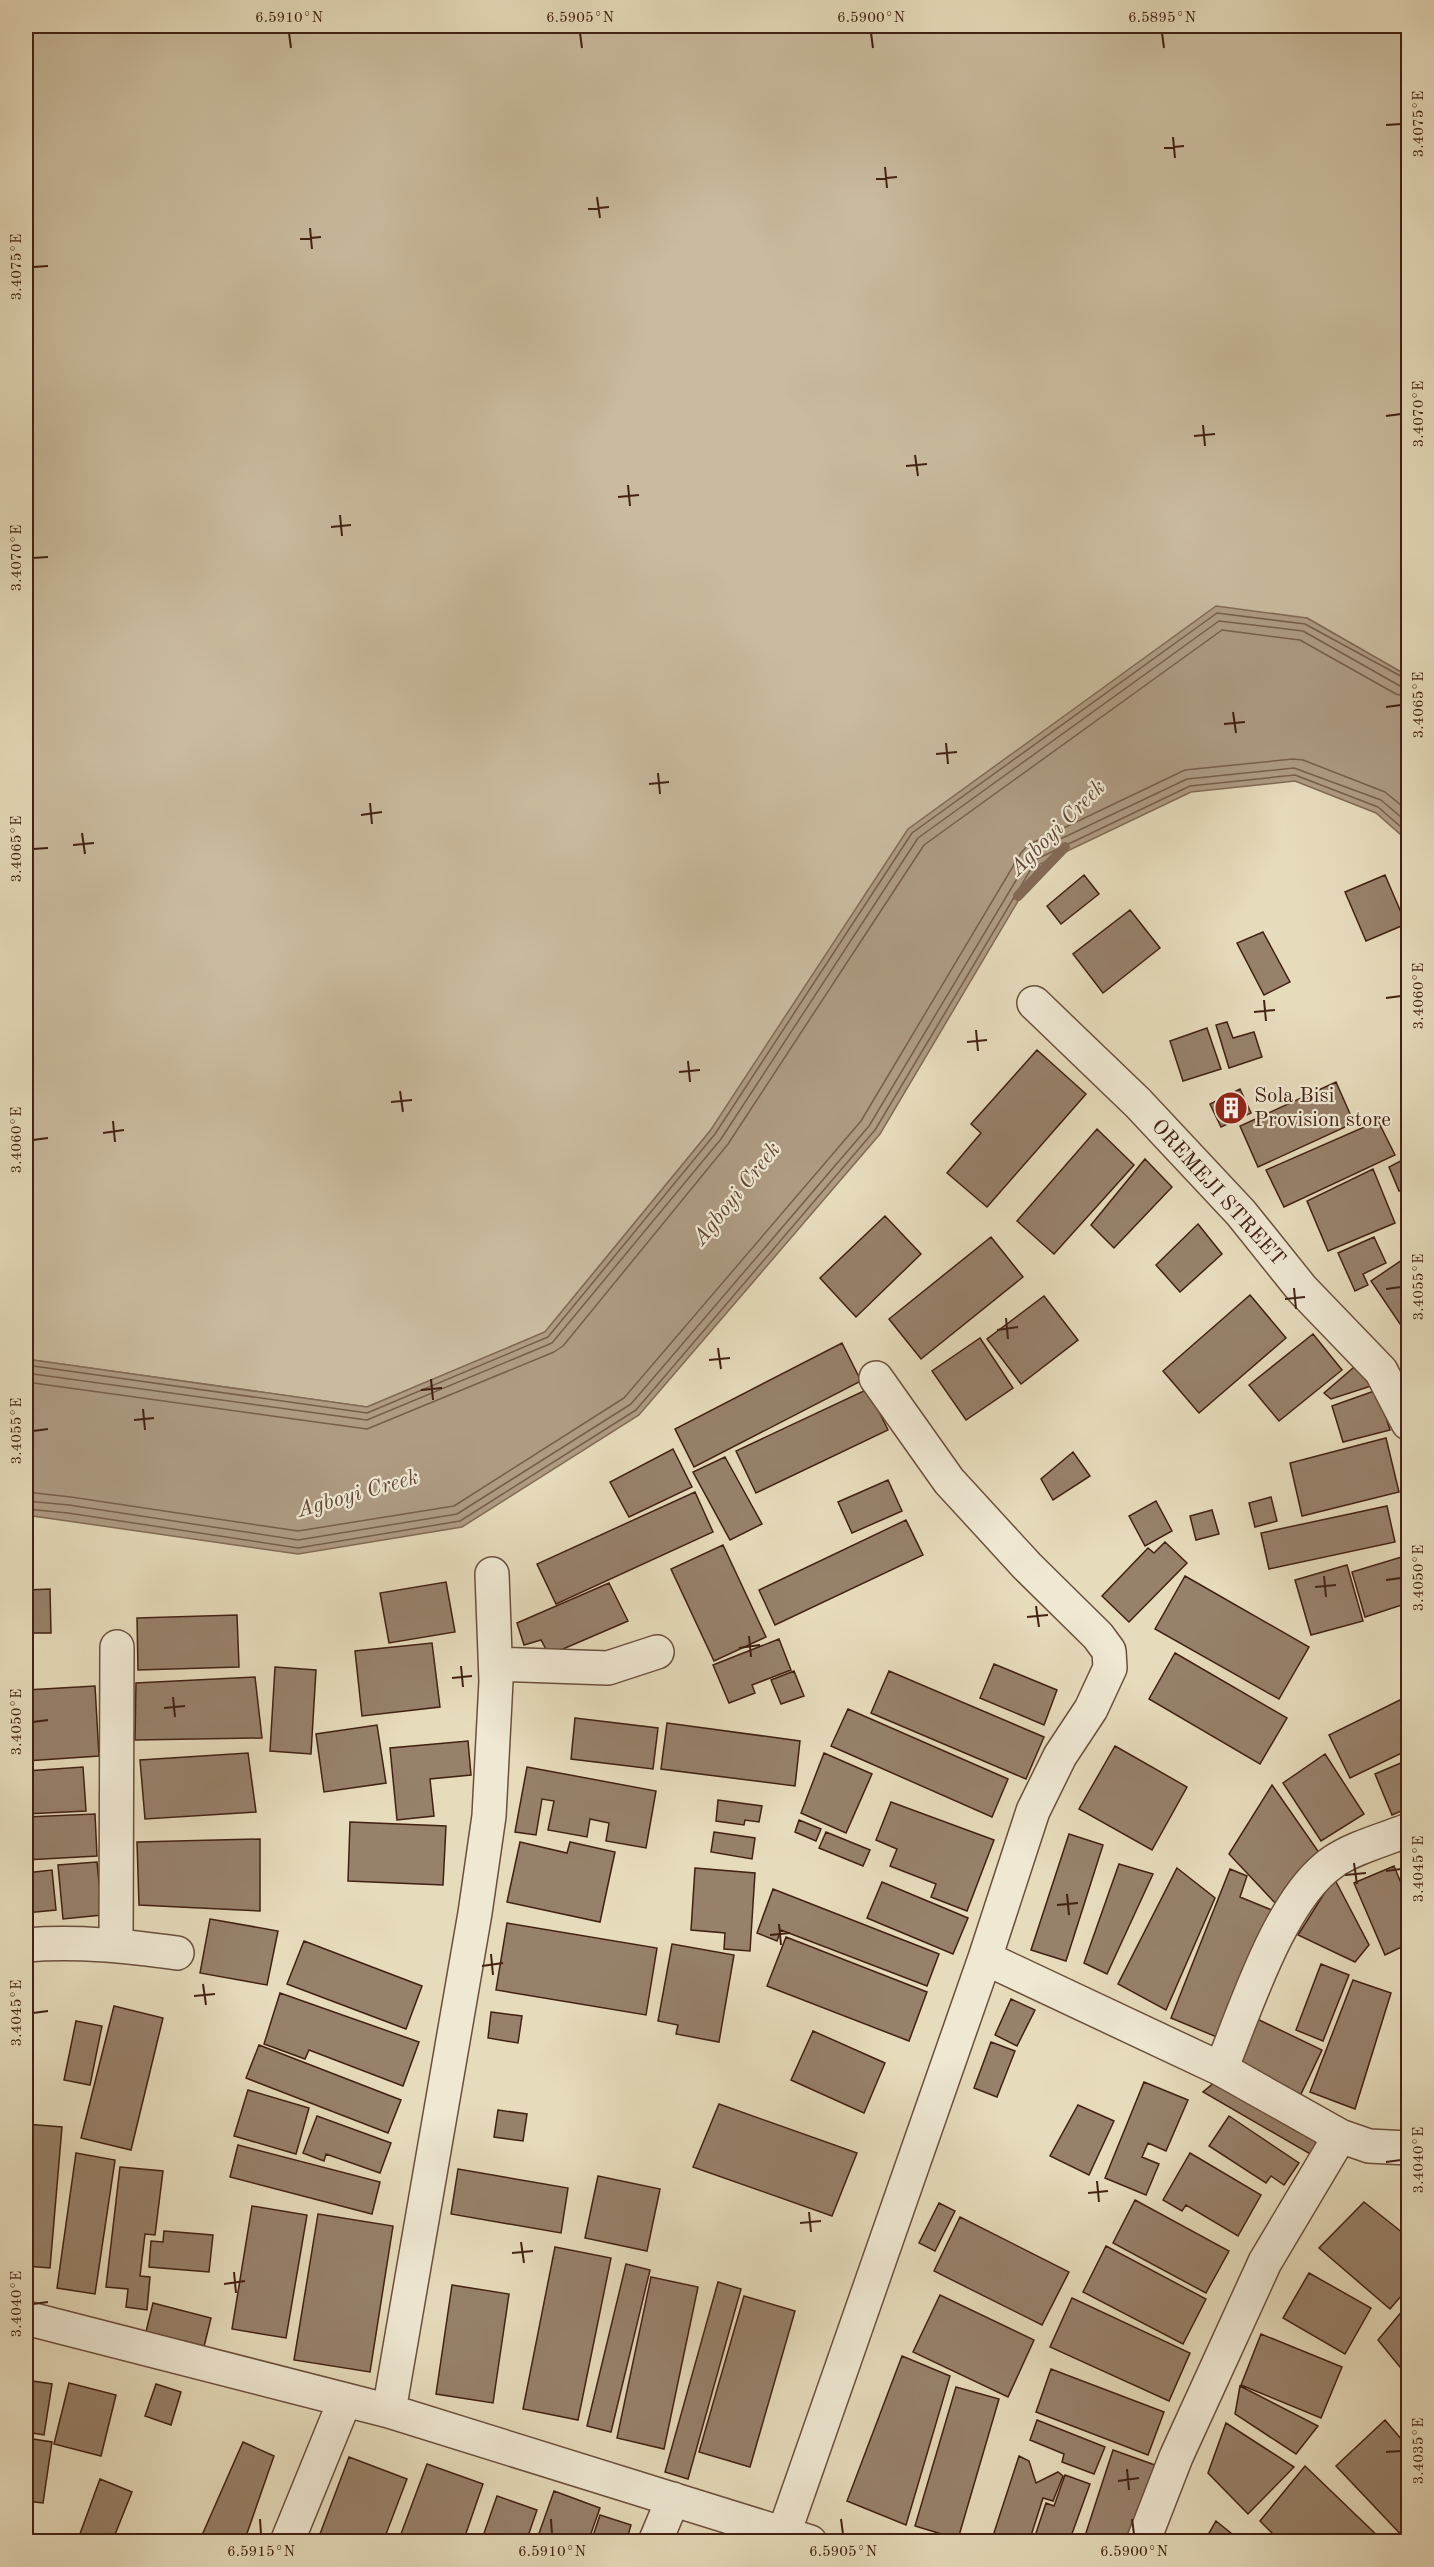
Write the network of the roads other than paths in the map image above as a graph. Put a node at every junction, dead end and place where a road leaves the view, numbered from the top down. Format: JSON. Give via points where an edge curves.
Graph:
{"nodes":[{"id":1,"x":1034,"y":1004,"type":"dead end"},
{"id":2,"x":876,"y":1378,"type":"dead end"},
{"id":3,"x":1408,"y":1423,"type":"edge"},
{"id":4,"x":492,"y":1574,"type":"dead end"},
{"id":5,"x":117,"y":1647,"type":"dead end"},
{"id":6,"x":657,"y":1652,"type":"dead end"},
{"id":7,"x":496,"y":1664,"type":"junction"},
{"id":8,"x":1408,"y":1830,"type":"edge"},
{"id":9,"x":116,"y":1944,"type":"junction"},
{"id":10,"x":26,"y":1945,"type":"edge"},
{"id":11,"x":177,"y":1953,"type":"dead end"},
{"id":12,"x":985,"y":1958,"type":"junction"},
{"id":13,"x":1221,"y":2069,"type":"junction"},
{"id":14,"x":1340,"y":2136,"type":"junction"},
{"id":15,"x":1408,"y":2148,"type":"edge"},
{"id":16,"x":26,"y":2318,"type":"edge"},
{"id":17,"x":345,"y":2400,"type":"junction"},
{"id":18,"x":389,"y":2411,"type":"junction"},
{"id":19,"x":673,"y":2499,"type":"junction"},
{"id":20,"x":797,"y":2537,"type":"edge"},
{"id":21,"x":286,"y":2541,"type":"edge"},
{"id":22,"x":655,"y":2541,"type":"edge"},
{"id":23,"x":1143,"y":2541,"type":"edge"}],
"edges":[{"from":1,"to":3,"type":"street","name":"OREMEJI STREET","via":[[1138,1103],[1241,1213],[1302,1289],[1381,1371]]},
{"from":2,"to":12,"type":"street","via":[[949,1481],[1109,1651],[1110,1668],[1103,1686],[1060,1756],[1033,1810]]},
{"from":4,"to":7,"type":"street"},
{"from":5,"to":9,"type":"street"},
{"from":6,"to":7,"type":"street","via":[[608,1668]]},
{"from":7,"to":18,"type":"street","via":[[489,1816]]},
{"from":8,"to":13,"type":"street","via":[[1332,1862],[1308,1886],[1282,1926]]},
{"from":9,"to":10,"type":"street"},
{"from":9,"to":11,"type":"street"},
{"from":12,"to":13,"type":"street"},
{"from":12,"to":20,"type":"street"},
{"from":13,"to":14,"type":"street"},
{"from":14,"to":15,"type":"street","via":[[1369,2146]]},
{"from":14,"to":23,"type":"street","via":[[1265,2262],[1176,2457]]},
{"from":16,"to":17,"type":"street"},
{"from":17,"to":18,"type":"street"},
{"from":17,"to":21,"type":"street"},
{"from":18,"to":19,"type":"street"},
{"from":19,"to":20,"type":"street"},
{"from":19,"to":22,"type":"street"}]}
